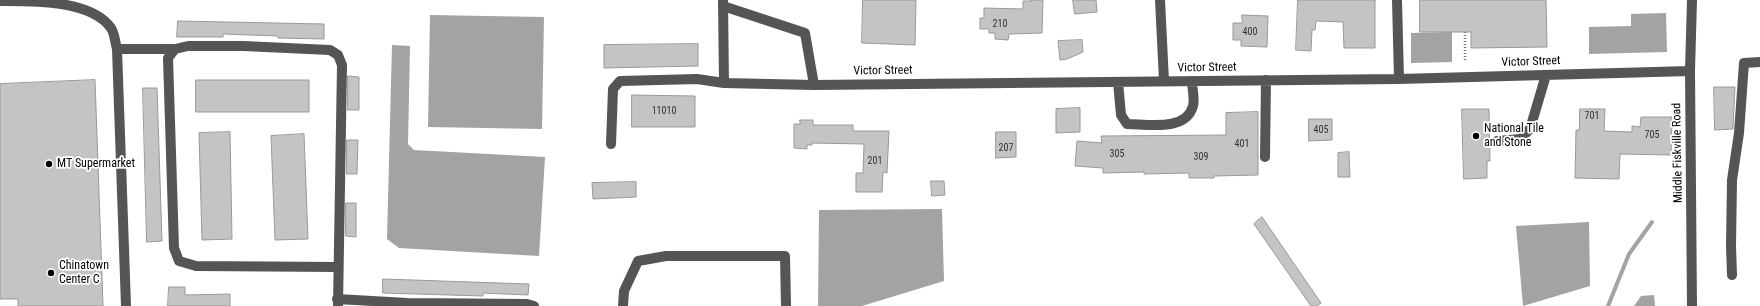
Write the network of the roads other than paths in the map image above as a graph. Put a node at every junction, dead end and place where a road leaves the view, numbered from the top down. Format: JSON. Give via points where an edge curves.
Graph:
{"nodes":[{"id":1,"x":1160,"y":0,"type":"edge"},
{"id":2,"x":1397,"y":0,"type":"edge"},
{"id":3,"x":1692,"y":0,"type":"edge"},
{"id":4,"x":0,"y":1,"type":"edge"},
{"id":5,"x":723,"y":3,"type":"edge"},
{"id":6,"x":117,"y":49,"type":"junction"},
{"id":7,"x":175,"y":49,"type":"junction"},
{"id":8,"x":1760,"y":62,"type":"edge"},
{"id":9,"x":1690,"y":71,"type":"junction"},
{"id":10,"x":1546,"y":75,"type":"junction"},
{"id":11,"x":1399,"y":79,"type":"junction"},
{"id":12,"x":1266,"y":80,"type":"junction"},
{"id":13,"x":1164,"y":81,"type":"junction"},
{"id":14,"x":1192,"y":81,"type":"junction"},
{"id":15,"x":1118,"y":82,"type":"junction"},
{"id":16,"x":724,"y":83,"type":"junction"},
{"id":17,"x":814,"y":85,"type":"junction"},
{"id":18,"x":1497,"y":141,"type":"dead end"},
{"id":19,"x":611,"y":144,"type":"dead end"},
{"id":20,"x":1265,"y":157,"type":"dead end"},
{"id":21,"x":337,"y":267,"type":"junction"},
{"id":22,"x":1732,"y":275,"type":"dead end"},
{"id":23,"x":337,"y":302,"type":"edge"},
{"id":24,"x":126,"y":306,"type":"edge"},
{"id":25,"x":534,"y":306,"type":"edge"},
{"id":26,"x":623,"y":306,"type":"edge"},
{"id":27,"x":786,"y":306,"type":"edge"},
{"id":28,"x":1692,"y":306,"type":"edge"}],
"edges":[{"from":1,"to":13,"type":"street"},
{"from":2,"to":11,"type":"street"},
{"from":3,"to":9,"type":"street","name":"Middle Fiskville Road"},
{"from":4,"to":6,"type":"street","via":[[57,0],[82,5],[97,13],[112,28]]},
{"from":5,"to":16,"type":"street"},
{"from":5,"to":17,"type":"street","via":[[805,33]]},
{"from":6,"to":7,"type":"street"},
{"from":6,"to":24,"type":"street"},
{"from":7,"to":21,"type":"street","via":[[168,58],[174,248],[179,261],[196,266]]},
{"from":7,"to":21,"type":"street","via":[[188,46],[243,46],[330,50],[338,55],[342,65]]},
{"from":8,"to":22,"type":"street","via":[[1744,63],[1739,133],[1732,180]]},
{"from":9,"to":10,"type":"street","name":"Victor Street"},
{"from":9,"to":28,"type":"street","name":"Middle Fiskville Road"},
{"from":10,"to":11,"type":"street","name":"Victor Street"},
{"from":10,"to":18,"type":"street","via":[[1530,129],[1520,139]]},
{"from":11,"to":12,"type":"street","name":"Victor Street"},
{"from":12,"to":14,"type":"street","name":"Victor Street"},
{"from":12,"to":20,"type":"street"},
{"from":13,"to":14,"type":"street","name":"Victor Street"},
{"from":13,"to":15,"type":"street","name":"Victor Street"},
{"from":14,"to":15,"type":"street","via":[[1193,105],[1186,118],[1175,124],[1127,124],[1121,116]]},
{"from":15,"to":17,"type":"street","name":"Victor Street"},
{"from":16,"to":17,"type":"street","name":"Victor Street"},
{"from":16,"to":19,"type":"street","name":"Victor Street","via":[[697,79],[620,80],[613,89]]},
{"from":21,"to":23,"type":"street"},
{"from":23,"to":25,"type":"street"},
{"from":26,"to":27,"type":"street","via":[[624,291],[638,261],[666,256],[785,256]]}]}
